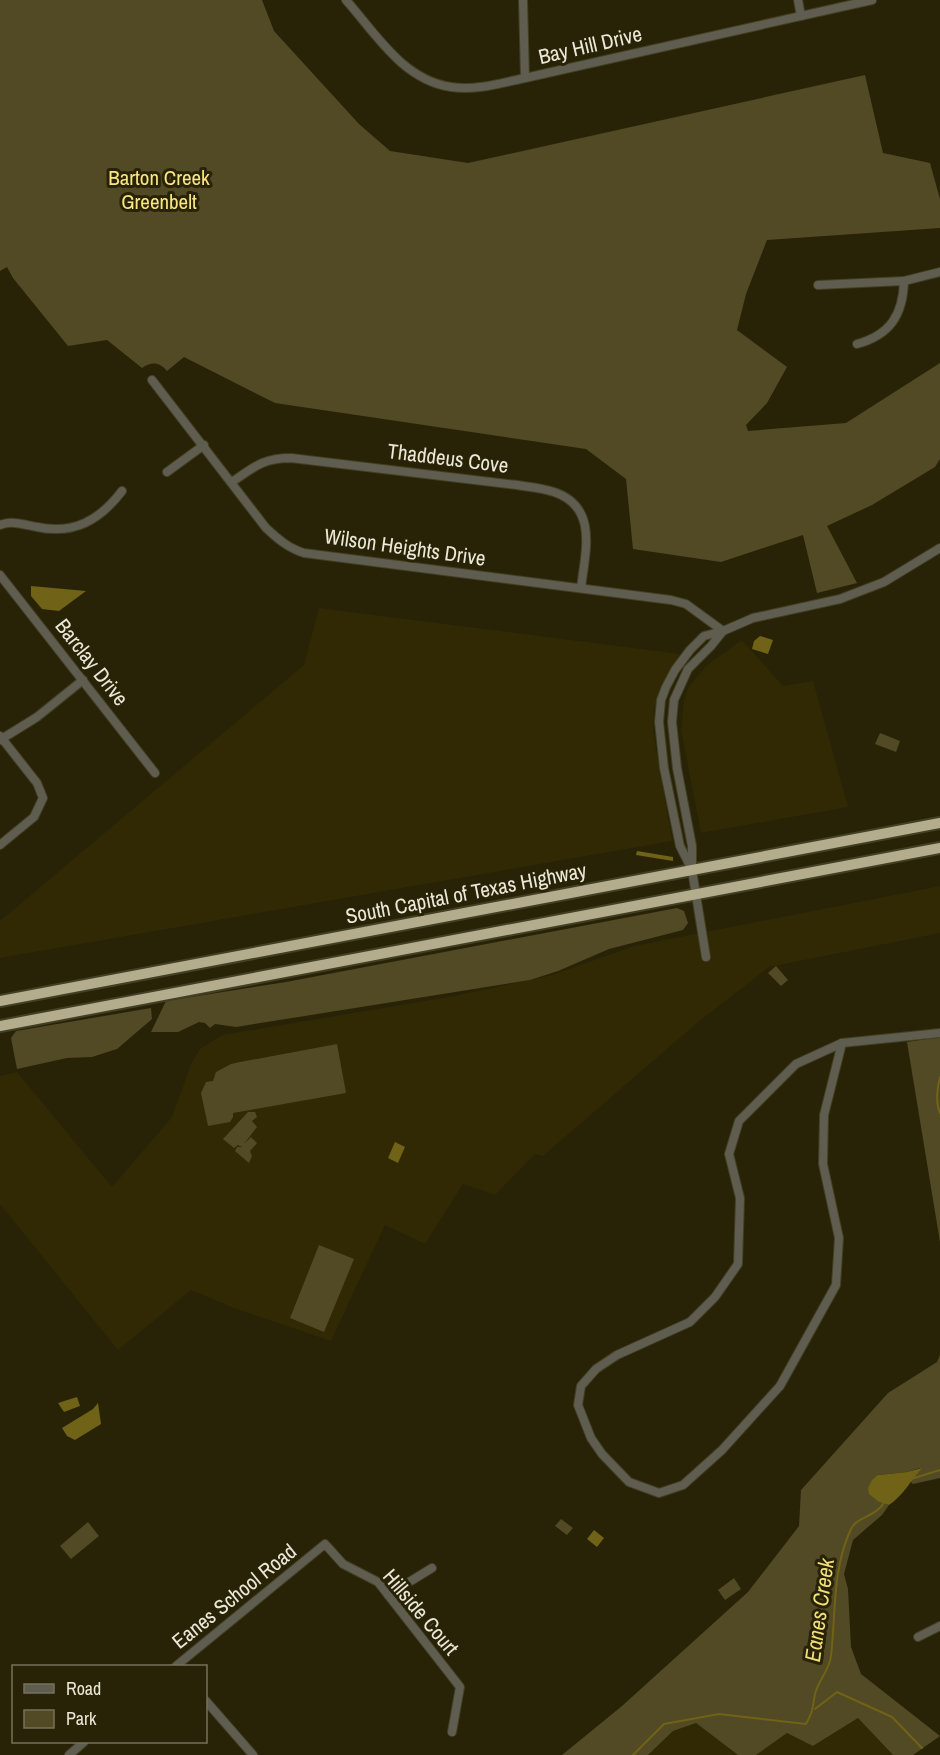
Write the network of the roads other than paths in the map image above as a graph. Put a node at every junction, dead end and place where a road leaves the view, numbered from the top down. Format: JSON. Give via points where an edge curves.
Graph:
{"nodes":[{"id":1,"x":346,"y":0,"type":"edge"},
{"id":2,"x":523,"y":0,"type":"edge"},
{"id":3,"x":798,"y":0,"type":"edge"},
{"id":4,"x":872,"y":0,"type":"edge"},
{"id":5,"x":801,"y":16,"type":"junction"},
{"id":6,"x":525,"y":78,"type":"junction"},
{"id":7,"x":940,"y":272,"type":"edge"},
{"id":8,"x":904,"y":281,"type":"junction"},
{"id":9,"x":818,"y":285,"type":"dead end"},
{"id":10,"x":857,"y":344,"type":"dead end"},
{"id":11,"x":152,"y":380,"type":"dead end"},
{"id":12,"x":204,"y":445,"type":"junction"},
{"id":13,"x":168,"y":472,"type":"dead end"},
{"id":14,"x":232,"y":482,"type":"junction"},
{"id":15,"x":122,"y":491,"type":"dead end"},
{"id":16,"x":0,"y":525,"type":"edge"},
{"id":17,"x":940,"y":548,"type":"edge"},
{"id":18,"x":0,"y":575,"type":"edge"},
{"id":19,"x":581,"y":588,"type":"junction"},
{"id":20,"x":723,"y":631,"type":"junction"},
{"id":21,"x":83,"y":680,"type":"junction"},
{"id":22,"x":1,"y":738,"type":"edge"},
{"id":23,"x":155,"y":773,"type":"dead end"},
{"id":24,"x":940,"y":823,"type":"edge"},
{"id":25,"x":0,"y":845,"type":"edge"},
{"id":26,"x":940,"y":848,"type":"edge"},
{"id":27,"x":692,"y":870,"type":"junction"},
{"id":28,"x":696,"y":894,"type":"junction"},
{"id":29,"x":706,"y":957,"type":"dead end"},
{"id":30,"x":0,"y":1001,"type":"edge"},
{"id":31,"x":0,"y":1026,"type":"edge"},
{"id":32,"x":940,"y":1033,"type":"edge"},
{"id":33,"x":842,"y":1043,"type":"junction"},
{"id":34,"x":315,"y":1552,"type":"joint"},
{"id":35,"x":432,"y":1568,"type":"dead end"},
{"id":36,"x":388,"y":1595,"type":"junction"},
{"id":37,"x":940,"y":1626,"type":"edge"},
{"id":38,"x":918,"y":1637,"type":"dead end"},
{"id":39,"x":177,"y":1665,"type":"edge"},
{"id":40,"x":207,"y":1702,"type":"edge"},
{"id":41,"x":452,"y":1732,"type":"dead end"},
{"id":42,"x":83,"y":1743,"type":"edge"},
{"id":43,"x":69,"y":1755,"type":"edge"},
{"id":44,"x":253,"y":1755,"type":"edge"}],
"edges":[{"from":1,"to":6,"type":"street","name":"Bay Hill Drive","via":[[409,71],[426,80],[451,87],[476,87]]},
{"from":2,"to":6,"type":"street"},
{"from":3,"to":5,"type":"street"},
{"from":4,"to":5,"type":"street","name":"Bay Hill Drive"},
{"from":5,"to":6,"type":"street","name":"Bay Hill Drive"},
{"from":7,"to":8,"type":"street"},
{"from":8,"to":9,"type":"street"},
{"from":8,"to":10,"type":"street","via":[[900,309],[893,321],[885,331]]},
{"from":11,"to":12,"type":"street","name":"Wilson Heights Drive"},
{"from":12,"to":13,"type":"street"},
{"from":12,"to":14,"type":"street","name":"Wilson Heights Drive"},
{"from":14,"to":19,"type":"street","name":"Wilson Heights Drive","via":[[266,528],[293,549]]},
{"from":14,"to":19,"type":"street","name":"Thaddeus Cove","via":[[264,461],[291,458],[517,484],[554,492],[573,503],[584,520],[587,532]]},
{"from":15,"to":16,"type":"street","via":[[102,514],[78,526],[49,529],[9,522]]},
{"from":17,"to":20,"type":"street","via":[[884,582],[840,599],[753,618]]},
{"from":18,"to":21,"type":"street","name":"Barclay Drive"},
{"from":19,"to":20,"type":"street","name":"Wilson Heights Drive","via":[[686,604]]},
{"from":20,"to":27,"type":"street","via":[[688,669],[674,700],[674,744],[692,846]]},
{"from":20,"to":27,"type":"street","via":[[704,636],[690,650],[661,700],[664,768],[680,846]]},
{"from":21,"to":22,"type":"street","via":[[37,717]]},
{"from":21,"to":23,"type":"street","name":"Barclay Drive"},
{"from":22,"to":25,"type":"street","via":[[37,783],[43,798],[34,817]]},
{"from":24,"to":27,"type":"highway","name":"South Capital of Texas Highway"},
{"from":26,"to":28,"type":"highway","name":"South Capital of Texas Highway"},
{"from":27,"to":28,"type":"street"},
{"from":27,"to":30,"type":"highway","name":"South Capital of Texas Highway"},
{"from":28,"to":29,"type":"street"},
{"from":28,"to":31,"type":"highway","name":"South Capital of Texas Highway"},
{"from":32,"to":33,"type":"street"},
{"from":33,"to":33,"type":"street","via":[[796,1064],[739,1121],[729,1154],[740,1198],[738,1264],[715,1297],[690,1322],[617,1355],[596,1369],[581,1386],[578,1405],[591,1438],[629,1482],[659,1493],[683,1485],[722,1450],[780,1386],[836,1285],[839,1238],[824,1164],[824,1115]]},
{"from":34,"to":36,"type":"street","name":"Hillside Court","via":[[325,1544],[344,1564],[378,1582]]},
{"from":34,"to":39,"type":"street","name":"Eanes School Road"},
{"from":35,"to":36,"type":"street"},
{"from":36,"to":41,"type":"street","name":"Hillside Court","via":[[460,1687]]},
{"from":37,"to":38,"type":"street"},
{"from":40,"to":44,"type":"street"},
{"from":42,"to":43,"type":"street"}]}
